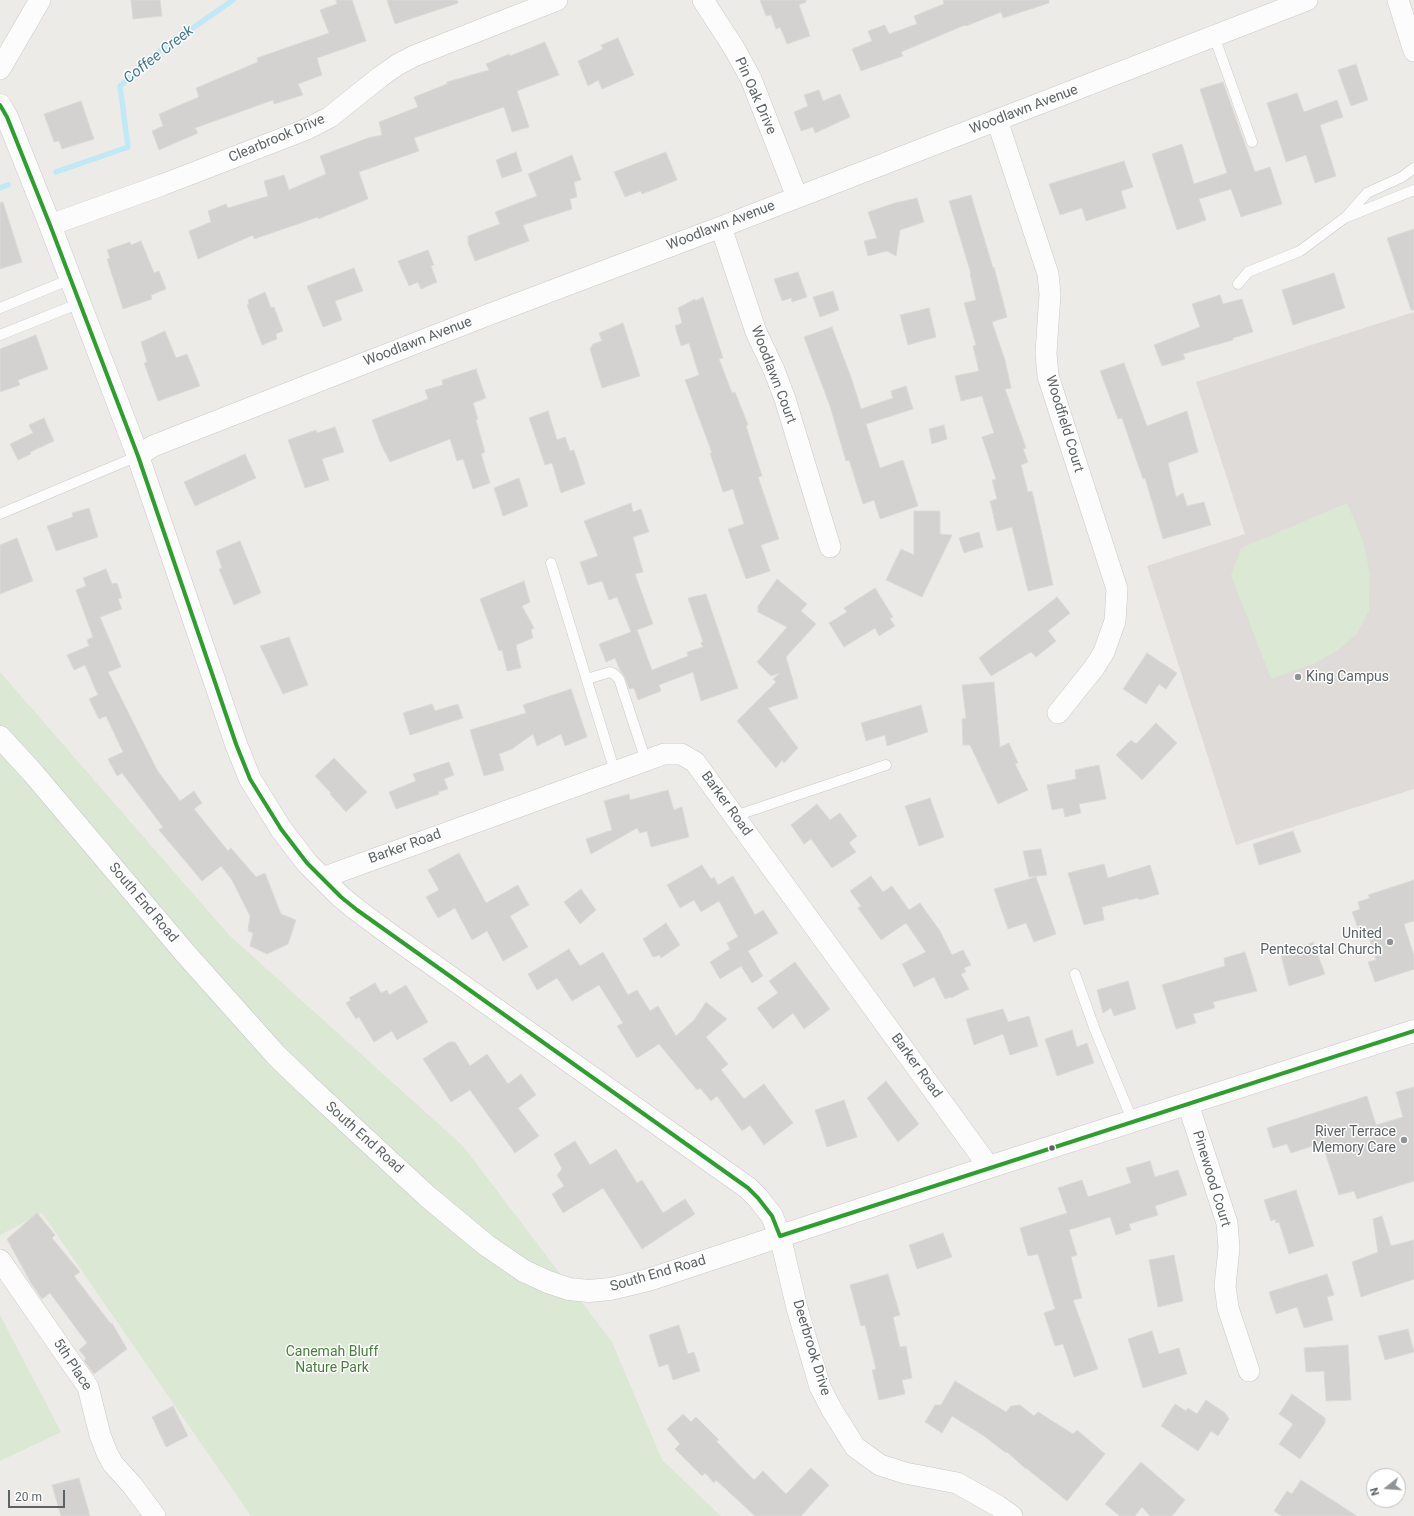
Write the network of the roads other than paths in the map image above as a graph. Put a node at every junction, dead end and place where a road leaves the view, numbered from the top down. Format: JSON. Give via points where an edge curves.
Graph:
{"nodes":[{"id":1,"x":40,"y":0,"type":"edge"},
{"id":2,"x":557,"y":0,"type":"edge"},
{"id":3,"x":703,"y":0,"type":"edge"},
{"id":4,"x":1307,"y":0,"type":"edge"},
{"id":5,"x":1398,"y":0,"type":"edge"},
{"id":6,"x":1214,"y":36,"type":"junction"},
{"id":7,"x":1414,"y":51,"type":"edge"},
{"id":8,"x":0,"y":68,"type":"edge"},
{"id":9,"x":0,"y":105,"type":"edge"},
{"id":10,"x":997,"y":120,"type":"junction"},
{"id":11,"x":1252,"y":142,"type":"dead end"},
{"id":12,"x":1414,"y":168,"type":"edge"},
{"id":13,"x":1414,"y":190,"type":"edge"},
{"id":14,"x":797,"y":197,"type":"junction"},
{"id":15,"x":1346,"y":217,"type":"junction"},
{"id":16,"x":50,"y":225,"type":"junction"},
{"id":17,"x":721,"y":227,"type":"junction"},
{"id":18,"x":71,"y":279,"type":"junction"},
{"id":19,"x":1238,"y":284,"type":"dead end"},
{"id":20,"x":80,"y":303,"type":"junction"},
{"id":21,"x":0,"y":308,"type":"edge"},
{"id":22,"x":0,"y":335,"type":"edge"},
{"id":23,"x":138,"y":456,"type":"junction"},
{"id":24,"x":0,"y":514,"type":"edge"},
{"id":25,"x":830,"y":547,"type":"dead end"},
{"id":26,"x":551,"y":563,"type":"dead end"},
{"id":27,"x":587,"y":680,"type":"junction"},
{"id":28,"x":1058,"y":713,"type":"dead end"},
{"id":29,"x":0,"y":737,"type":"edge"},
{"id":30,"x":646,"y":761,"type":"junction"},
{"id":31,"x":886,"y":766,"type":"dead end"},
{"id":32,"x":615,"y":772,"type":"junction"},
{"id":33,"x":735,"y":816,"type":"junction"},
{"id":34,"x":322,"y":878,"type":"junction"},
{"id":35,"x":1076,"y":974,"type":"dead end"},
{"id":36,"x":1414,"y":1031,"type":"edge"},
{"id":37,"x":1188,"y":1104,"type":"junction"},
{"id":38,"x":1133,"y":1122,"type":"junction"},
{"id":39,"x":989,"y":1167,"type":"junction"},
{"id":40,"x":780,"y":1236,"type":"junction"},
{"id":41,"x":0,"y":1260,"type":"edge"},
{"id":42,"x":1249,"y":1371,"type":"dead end"},
{"id":43,"x":155,"y":1516,"type":"edge"},
{"id":44,"x":1012,"y":1516,"type":"edge"}],
"edges":[{"from":1,"to":8,"type":"street"},
{"from":2,"to":16,"type":"street","name":"Clearbrook Drive","via":[[414,56],[380,77],[330,117],[307,129]]},
{"from":3,"to":14,"type":"street","name":"Pin Oak Drive","via":[[751,79]]},
{"from":4,"to":6,"type":"street","name":"Woodlawn Avenue"},
{"from":5,"to":7,"type":"street"},
{"from":6,"to":10,"type":"street","name":"Woodlawn Avenue"},
{"from":6,"to":11,"type":"lane"},
{"from":9,"to":16,"type":"main road"},
{"from":10,"to":14,"type":"street","name":"Woodlawn Avenue"},
{"from":10,"to":28,"type":"street","name":"Woodfield Court","via":[[1048,274],[1048,376],[1117,589],[1115,621],[1104,652]]},
{"from":12,"to":15,"type":"lane","via":[[1402,177],[1368,193]]},
{"from":13,"to":15,"type":"lane"},
{"from":14,"to":17,"type":"street","name":"Woodlawn Avenue"},
{"from":15,"to":19,"type":"lane","via":[[1300,252],[1248,272]]},
{"from":16,"to":18,"type":"main road"},
{"from":17,"to":23,"type":"street","name":"Woodlawn Avenue","via":[[374,359],[153,446]]},
{"from":17,"to":25,"type":"street","name":"Woodlawn Court","via":[[756,332],[785,399]]},
{"from":18,"to":20,"type":"main road"},
{"from":18,"to":21,"type":"lane"},
{"from":20,"to":22,"type":"lane"},
{"from":20,"to":23,"type":"main road"},
{"from":23,"to":24,"type":"lane"},
{"from":23,"to":34,"type":"main road","via":[[241,758],[258,792],[282,829],[299,853]]},
{"from":26,"to":27,"type":"lane"},
{"from":27,"to":30,"type":"lane","via":[[610,672],[619,679]]},
{"from":27,"to":32,"type":"lane"},
{"from":29,"to":40,"type":"main road","name":"South End Road","via":[[276,1055],[438,1205],[512,1264],[548,1282],[570,1289],[610,1289],[648,1280]]},
{"from":30,"to":32,"type":"street","name":"Barker Road"},
{"from":30,"to":33,"type":"street","name":"Barker Road","via":[[664,754],[681,754],[695,762]]},
{"from":31,"to":33,"type":"lane"},
{"from":32,"to":34,"type":"street","name":"Barker Road"},
{"from":33,"to":39,"type":"street","name":"Barker Road"},
{"from":34,"to":40,"type":"main road","via":[[341,897],[388,933],[748,1188],[772,1216]]},
{"from":35,"to":38,"type":"lane","via":[[1095,1030]]},
{"from":36,"to":37,"type":"main road","name":"South End Road"},
{"from":37,"to":38,"type":"main road","name":"South End Road"},
{"from":37,"to":42,"type":"street","name":"Pinewood Court","via":[[1227,1224],[1229,1248],[1225,1286],[1228,1308]]},
{"from":38,"to":39,"type":"main road","name":"South End Road"},
{"from":39,"to":40,"type":"main road","name":"South End Road"},
{"from":40,"to":44,"type":"street","name":"Deerbrook Drive","via":[[797,1308],[820,1387],[855,1447],[880,1465],[905,1473],[957,1483]]},
{"from":41,"to":43,"type":"street","name":"5th Place","via":[[88,1387],[106,1452]]}]}
